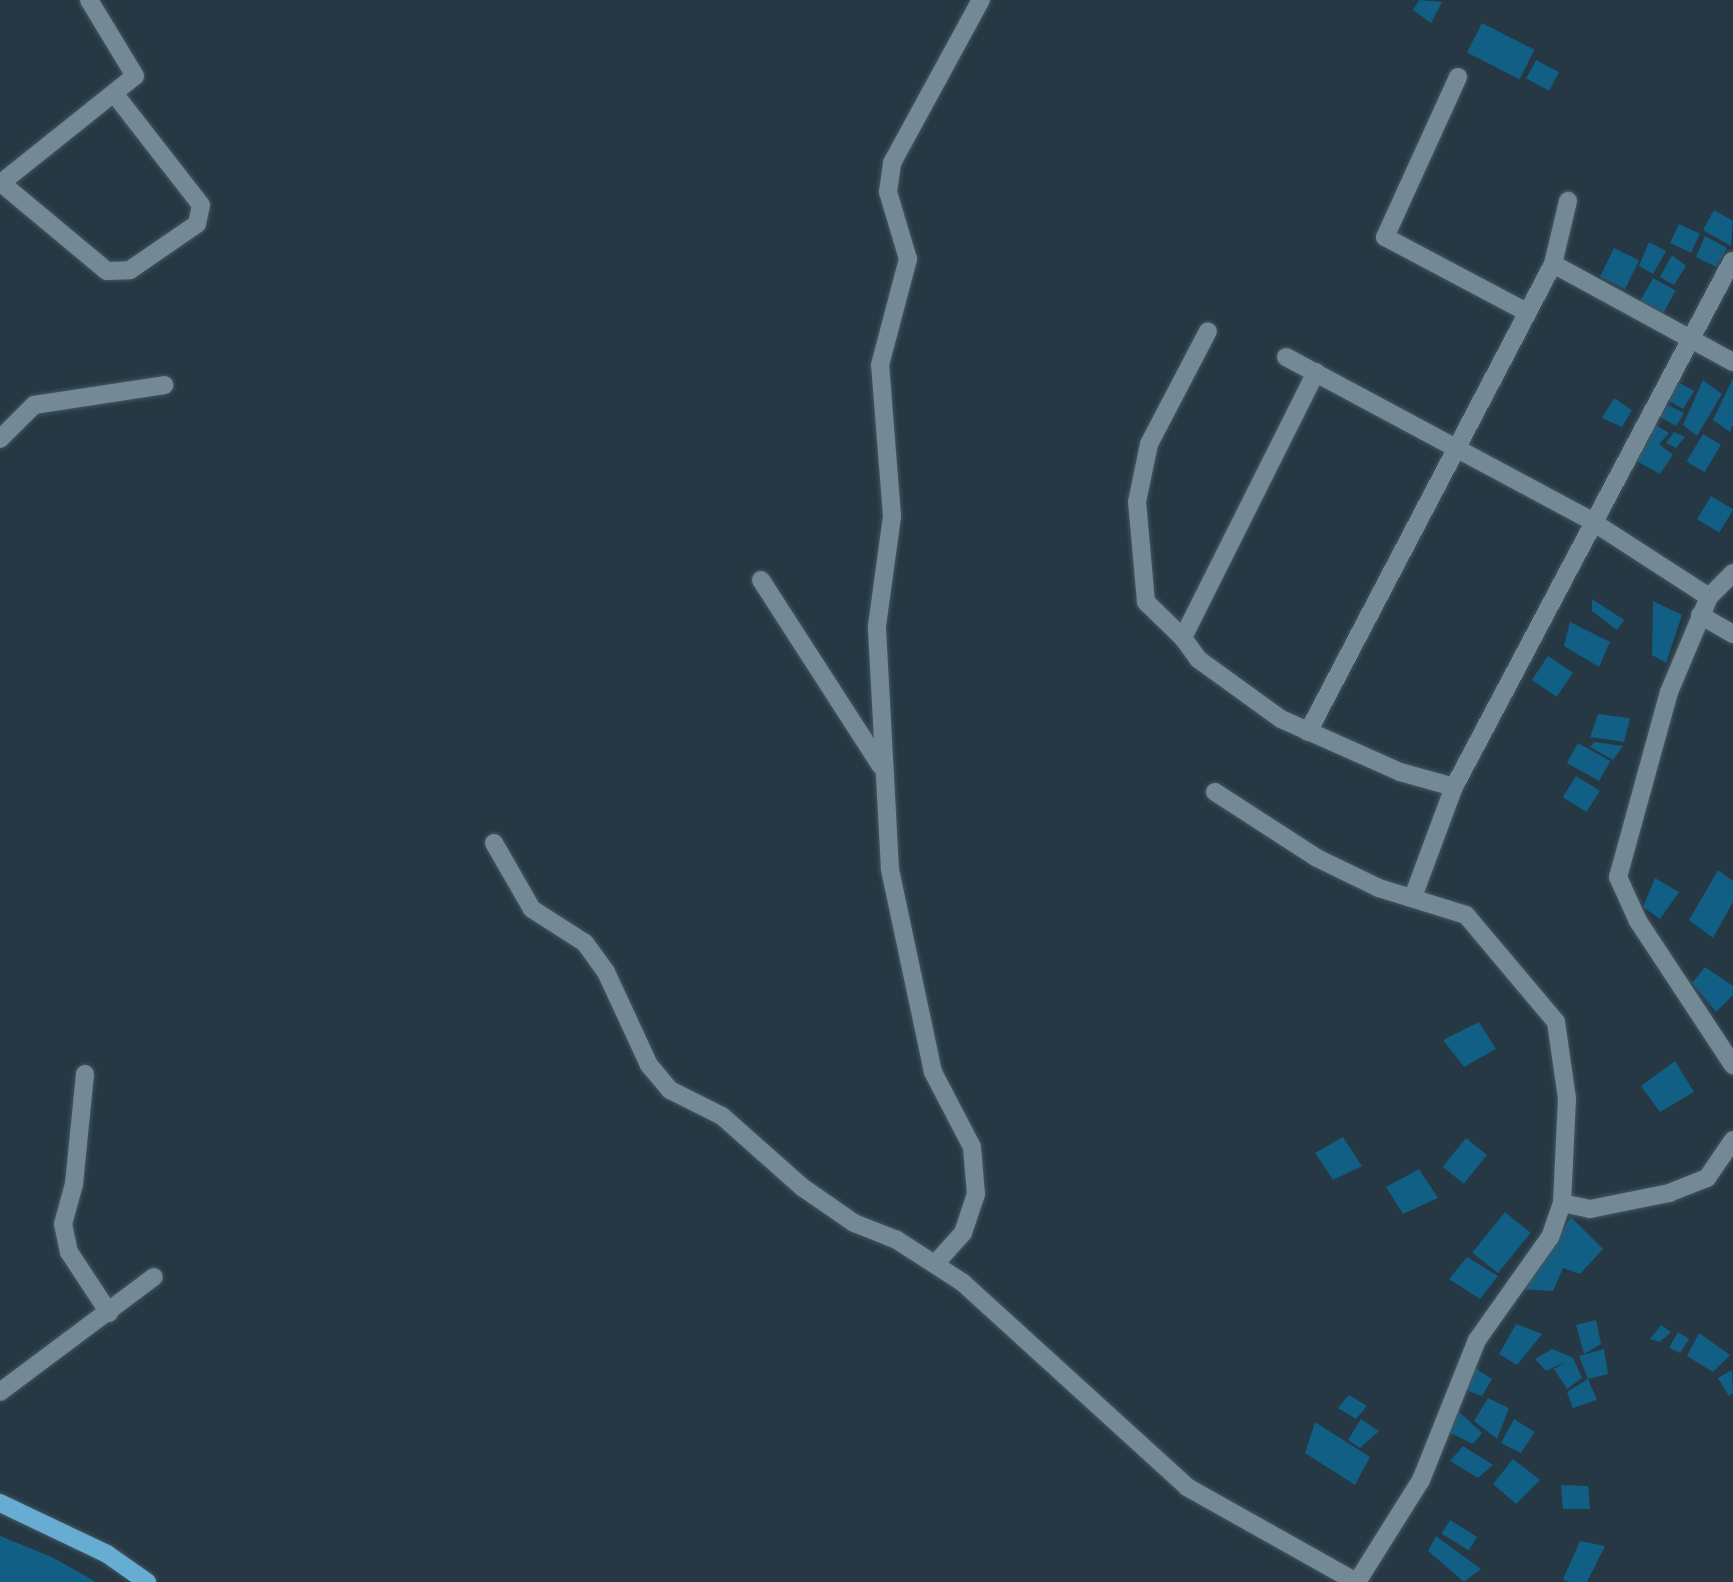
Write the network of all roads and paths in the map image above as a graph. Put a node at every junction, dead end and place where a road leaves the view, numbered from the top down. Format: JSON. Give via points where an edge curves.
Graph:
{"nodes":[{"id":1,"x":89,"y":0,"type":"edge"},
{"id":2,"x":981,"y":0,"type":"edge"},
{"id":3,"x":1458,"y":77,"type":"dead end"},
{"id":4,"x":116,"y":96,"type":"junction"},
{"id":5,"x":1,"y":182,"type":"edge"},
{"id":6,"x":1568,"y":201,"type":"dead end"},
{"id":7,"x":1732,"y":261,"type":"edge"},
{"id":8,"x":1553,"y":264,"type":"junction"},
{"id":9,"x":1525,"y":311,"type":"junction"},
{"id":10,"x":1208,"y":331,"type":"dead end"},
{"id":11,"x":1690,"y":339,"type":"junction"},
{"id":12,"x":1286,"y":357,"type":"dead end"},
{"id":13,"x":1733,"y":362,"type":"edge"},
{"id":14,"x":1316,"y":372,"type":"junction"},
{"id":15,"x":164,"y":385,"type":"dead end"},
{"id":16,"x":0,"y":439,"type":"edge"},
{"id":17,"x":1452,"y":446,"type":"junction"},
{"id":18,"x":1590,"y":520,"type":"junction"},
{"id":19,"x":1733,"y":573,"type":"edge"},
{"id":20,"x":761,"y":580,"type":"dead end"},
{"id":21,"x":1709,"y":597,"type":"junction"},
{"id":22,"x":1700,"y":615,"type":"junction"},
{"id":23,"x":1733,"y":634,"type":"edge"},
{"id":24,"x":1183,"y":638,"type":"junction"},
{"id":25,"x":1308,"y":733,"type":"junction"},
{"id":26,"x":883,"y":769,"type":"junction"},
{"id":27,"x":1454,"y":787,"type":"junction"},
{"id":28,"x":1215,"y":792,"type":"dead end"},
{"id":29,"x":494,"y":843,"type":"dead end"},
{"id":30,"x":1413,"y":897,"type":"junction"},
{"id":31,"x":1733,"y":1065,"type":"edge"},
{"id":32,"x":85,"y":1074,"type":"dead end"},
{"id":33,"x":1733,"y":1140,"type":"edge"},
{"id":34,"x":1562,"y":1203,"type":"junction"},
{"id":35,"x":935,"y":1264,"type":"junction"},
{"id":36,"x":154,"y":1277,"type":"dead end"},
{"id":37,"x":109,"y":1313,"type":"junction"},
{"id":38,"x":0,"y":1392,"type":"edge"},
{"id":39,"x":0,"y":1503,"type":"edge"},
{"id":40,"x":146,"y":1582,"type":"edge"},
{"id":41,"x":1357,"y":1582,"type":"edge"}],
"edges":[{"from":1,"to":4,"type":"street","via":[[134,65],[131,83]]},
{"from":2,"to":26,"type":"street","via":[[892,163],[888,192],[908,259],[880,365],[892,516],[878,593]]},
{"from":3,"to":9,"type":"street","via":[[1385,237]]},
{"from":4,"to":5,"type":"street"},
{"from":4,"to":5,"type":"street","via":[[201,205],[197,223],[130,270],[107,271]]},
{"from":6,"to":8,"type":"street"},
{"from":7,"to":11,"type":"street"},
{"from":8,"to":9,"type":"street"},
{"from":8,"to":11,"type":"street"},
{"from":9,"to":17,"type":"street"},
{"from":10,"to":24,"type":"street","via":[[1149,444],[1137,502],[1146,602]]},
{"from":11,"to":13,"type":"street"},
{"from":11,"to":18,"type":"street"},
{"from":12,"to":14,"type":"street"},
{"from":14,"to":17,"type":"street"},
{"from":14,"to":24,"type":"street"},
{"from":15,"to":16,"type":"street","via":[[34,405]]},
{"from":17,"to":18,"type":"street"},
{"from":17,"to":25,"type":"street"},
{"from":18,"to":21,"type":"street"},
{"from":18,"to":27,"type":"street"},
{"from":19,"to":21,"type":"street"},
{"from":20,"to":26,"type":"street"},
{"from":21,"to":22,"type":"street"},
{"from":22,"to":23,"type":"street"},
{"from":22,"to":31,"type":"street","via":[[1669,692],[1618,877],[1638,921]]},
{"from":24,"to":25,"type":"street","via":[[1234,687]]},
{"from":25,"to":27,"type":"street","via":[[1401,772]]},
{"from":26,"to":35,"type":"street","via":[[890,869],[924,1034],[933,1072],[972,1147],[976,1194],[963,1233]]},
{"from":27,"to":30,"type":"street"},
{"from":28,"to":30,"type":"street","via":[[1317,858]]},
{"from":29,"to":35,"type":"street","via":[[532,909],[585,943],[606,972],[649,1065],[670,1090],[722,1116],[854,1223]]},
{"from":30,"to":34,"type":"street","via":[[1466,915],[1556,1022],[1567,1098]]},
{"from":32,"to":37,"type":"street","via":[[74,1184],[63,1224],[69,1252]]},
{"from":33,"to":34,"type":"street","via":[[1707,1178],[1669,1193],[1590,1209]]},
{"from":34,"to":41,"type":"street","via":[[1550,1237],[1478,1340],[1421,1480]]},
{"from":35,"to":41,"type":"street","via":[[962,1282],[1187,1487]]},
{"from":36,"to":37,"type":"street"},
{"from":37,"to":38,"type":"street"},
{"from":39,"to":40,"type":"main road","via":[[107,1554]]}]}
